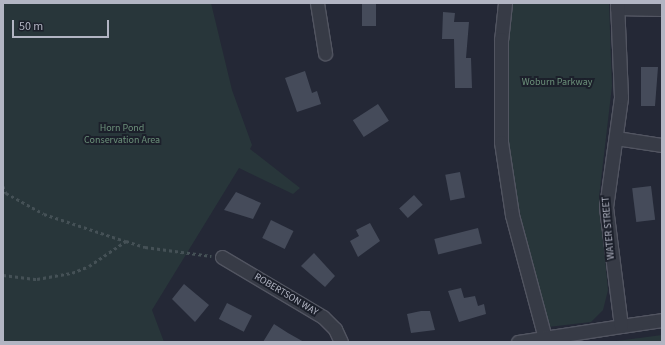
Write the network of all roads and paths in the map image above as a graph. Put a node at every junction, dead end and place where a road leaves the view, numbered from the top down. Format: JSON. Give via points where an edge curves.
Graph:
{"nodes":[{"id":1,"x":317,"y":3,"type":"edge"},
{"id":2,"x":505,"y":3,"type":"edge"},
{"id":3,"x":617,"y":6,"type":"edge"},
{"id":4,"x":662,"y":8,"type":"edge"},
{"id":5,"x":325,"y":53,"type":"dead end"},
{"id":6,"x":616,"y":138,"type":"junction"},
{"id":7,"x":662,"y":144,"type":"edge"},
{"id":8,"x":3,"y":186,"type":"edge"},
{"id":9,"x":126,"y":241,"type":"junction"},
{"id":10,"x":222,"y":257,"type":"joint"},
{"id":11,"x":3,"y":275,"type":"edge"},
{"id":12,"x":662,"y":320,"type":"edge"},
{"id":13,"x":621,"y":326,"type":"junction"},
{"id":14,"x":545,"y":340,"type":"edge"},
{"id":15,"x":341,"y":342,"type":"edge"},
{"id":16,"x":518,"y":342,"type":"edge"}],
"edges":[{"from":1,"to":5,"type":"street"},
{"from":2,"to":14,"type":"street","via":[[501,39],[501,142],[512,215]]},
{"from":3,"to":4,"type":"street"},
{"from":3,"to":6,"type":"street","name":"WATER STREET","via":[[621,84]]},
{"from":6,"to":7,"type":"street"},
{"from":6,"to":13,"type":"street","name":"WATER STREET","via":[[606,207]]},
{"from":8,"to":9,"type":"path","via":[[6,193],[44,214]]},
{"from":9,"to":10,"type":"path","via":[[145,248]]},
{"from":9,"to":11,"type":"path","via":[[89,266],[72,273],[37,279]]},
{"from":10,"to":15,"type":"street","name":"ROBERTSON WAY","via":[[323,317],[335,329]]},
{"from":12,"to":13,"type":"street"},
{"from":13,"to":14,"type":"street"},
{"from":14,"to":16,"type":"street"}]}
